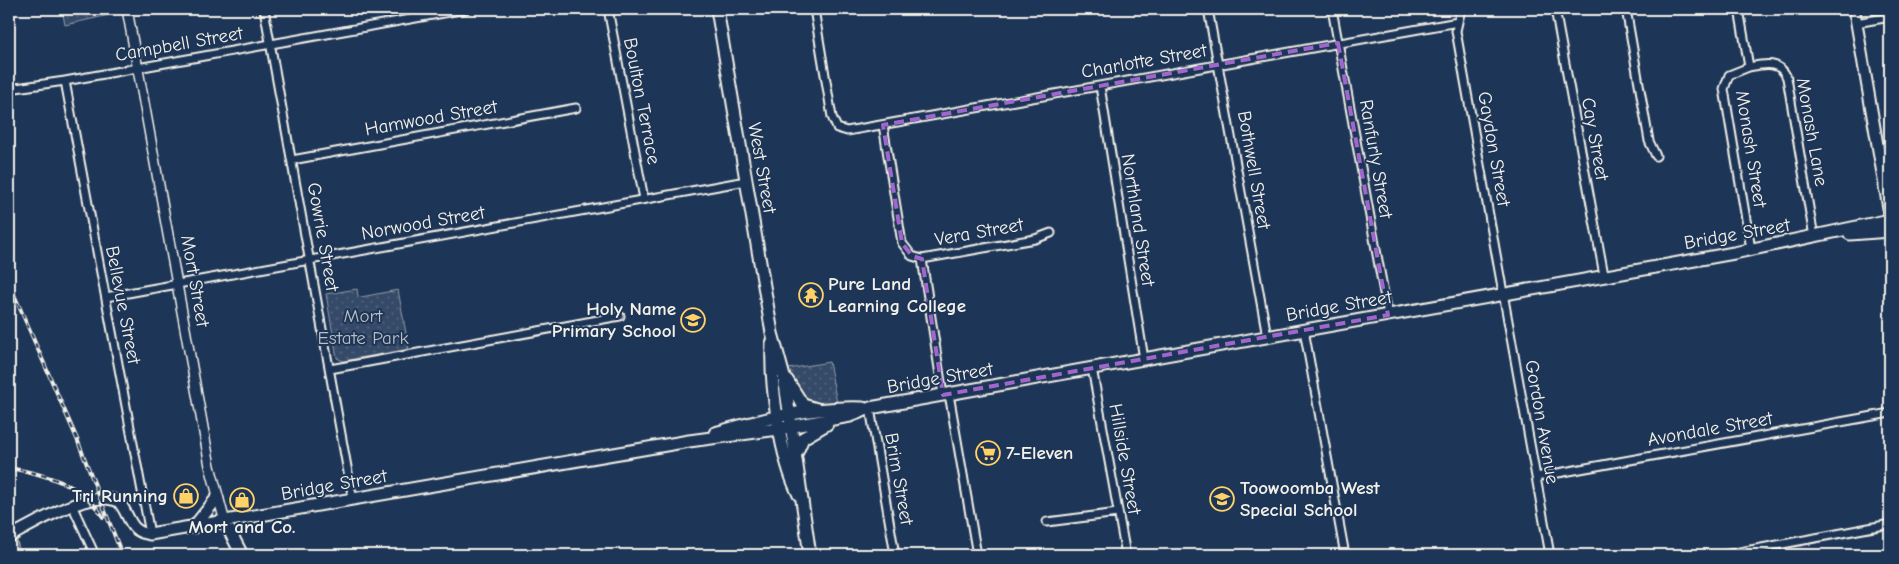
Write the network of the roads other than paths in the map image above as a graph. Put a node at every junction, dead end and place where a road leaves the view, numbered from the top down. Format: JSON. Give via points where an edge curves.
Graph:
{"nodes":[{"id":1,"x":127,"y":9,"type":"edge"},
{"id":2,"x":264,"y":9,"type":"edge"},
{"id":3,"x":466,"y":9,"type":"edge"},
{"id":4,"x":608,"y":9,"type":"edge"},
{"id":5,"x":717,"y":9,"type":"edge"},
{"id":6,"x":814,"y":9,"type":"edge"},
{"id":7,"x":1208,"y":9,"type":"edge"},
{"id":8,"x":1332,"y":9,"type":"edge"},
{"id":9,"x":1461,"y":9,"type":"edge"},
{"id":10,"x":1556,"y":9,"type":"edge"},
{"id":11,"x":1626,"y":9,"type":"edge"},
{"id":12,"x":1739,"y":9,"type":"edge"},
{"id":13,"x":1854,"y":9,"type":"edge"},
{"id":14,"x":1890,"y":17,"type":"edge"},
{"id":15,"x":1458,"y":22,"type":"junction"},
{"id":16,"x":1856,"y":23,"type":"junction"},
{"id":17,"x":1338,"y":43,"type":"junction"},
{"id":18,"x":271,"y":44,"type":"junction"},
{"id":19,"x":1218,"y":64,"type":"junction"},
{"id":20,"x":1749,"y":67,"type":"junction"},
{"id":21,"x":139,"y":68,"type":"junction"},
{"id":22,"x":65,"y":81,"type":"junction"},
{"id":23,"x":1100,"y":86,"type":"junction"},
{"id":24,"x":12,"y":89,"type":"edge"},
{"id":25,"x":576,"y":108,"type":"dead end"},
{"id":26,"x":883,"y":125,"type":"junction"},
{"id":27,"x":1656,"y":156,"type":"dead end"},
{"id":28,"x":292,"y":160,"type":"junction"},
{"id":29,"x":746,"y":180,"type":"junction"},
{"id":30,"x":1888,"y":192,"type":"edge"},
{"id":31,"x":644,"y":199,"type":"junction"},
{"id":32,"x":1890,"y":219,"type":"edge"},
{"id":33,"x":1890,"y":231,"type":"edge"},
{"id":34,"x":1051,"y":233,"type":"dead end"},
{"id":35,"x":1814,"y":237,"type":"junction"},
{"id":36,"x":1751,"y":249,"type":"junction"},
{"id":37,"x":922,"y":259,"type":"junction"},
{"id":38,"x":311,"y":260,"type":"junction"},
{"id":39,"x":1604,"y":275,"type":"junction"},
{"id":40,"x":178,"y":284,"type":"junction"},
{"id":41,"x":1502,"y":294,"type":"junction"},
{"id":42,"x":106,"y":297,"type":"junction"},
{"id":43,"x":1388,"y":315,"type":"junction"},
{"id":44,"x":620,"y":316,"type":"dead end"},
{"id":45,"x":1304,"y":330,"type":"junction"},
{"id":46,"x":772,"y":333,"type":"junction"},
{"id":47,"x":1267,"y":336,"type":"junction"},
{"id":48,"x":1144,"y":359,"type":"junction"},
{"id":49,"x":781,"y":362,"type":"junction"},
{"id":50,"x":1092,"y":368,"type":"junction"},
{"id":51,"x":330,"y":369,"type":"junction"},
{"id":52,"x":946,"y":394,"type":"junction"},
{"id":53,"x":870,"y":408,"type":"junction"},
{"id":54,"x":820,"y":410,"type":"junction"},
{"id":55,"x":1890,"y":413,"type":"edge"},
{"id":56,"x":850,"y":416,"type":"junction"},
{"id":57,"x":785,"y":422,"type":"junction"},
{"id":58,"x":796,"y":453,"type":"junction"},
{"id":59,"x":1536,"y":477,"type":"junction"},
{"id":60,"x":217,"y":498,"type":"junction"},
{"id":61,"x":801,"y":499,"type":"junction"},
{"id":62,"x":353,"y":500,"type":"junction"},
{"id":63,"x":72,"y":506,"type":"junction"},
{"id":64,"x":1118,"y":513,"type":"junction"},
{"id":65,"x":225,"y":522,"type":"junction"},
{"id":66,"x":1047,"y":522,"type":"dead end"},
{"id":67,"x":1890,"y":524,"type":"edge"},
{"id":68,"x":194,"y":527,"type":"junction"},
{"id":69,"x":150,"y":534,"type":"junction"},
{"id":70,"x":9,"y":537,"type":"edge"},
{"id":71,"x":1750,"y":553,"type":"edge"},
{"id":72,"x":95,"y":555,"type":"edge"},
{"id":73,"x":242,"y":555,"type":"edge"},
{"id":74,"x":810,"y":555,"type":"edge"},
{"id":75,"x":895,"y":555,"type":"edge"},
{"id":76,"x":977,"y":555,"type":"edge"},
{"id":77,"x":1126,"y":555,"type":"edge"},
{"id":78,"x":1345,"y":555,"type":"edge"},
{"id":79,"x":1550,"y":555,"type":"edge"},
{"id":80,"x":1724,"y":555,"type":"edge"}],
"edges":[{"from":1,"to":21,"type":"street","name":"Mort Street"},
{"from":2,"to":18,"type":"street","name":"Gowrie Street"},
{"from":3,"to":18,"type":"street","name":"Campbell Street"},
{"from":4,"to":31,"type":"street","name":"Boulton Terrace"},
{"from":5,"to":29,"type":"main road","name":"West Street"},
{"from":6,"to":26,"type":"street","name":"Charlotte Street","via":[[832,117],[837,128],[848,131]]},
{"from":7,"to":19,"type":"street","name":"Bothwell Street"},
{"from":8,"to":17,"type":"street","name":"Ranfurly Street"},
{"from":9,"to":15,"type":"street","name":"Gaydon Street"},
{"from":10,"to":39,"type":"street","name":"Cay Street"},
{"from":11,"to":27,"type":"street","via":[[1649,141]]},
{"from":12,"to":20,"type":"street","name":"Monash Street"},
{"from":13,"to":16,"type":"main road"},
{"from":14,"to":16,"type":"street"},
{"from":15,"to":17,"type":"street","name":"Charlotte Street"},
{"from":15,"to":41,"type":"street","name":"Gaydon Street","via":[[1456,31]]},
{"from":16,"to":30,"type":"main road"},
{"from":17,"to":19,"type":"street","name":"Charlotte Street"},
{"from":17,"to":43,"type":"street","name":"Ranfurly Street"},
{"from":18,"to":21,"type":"street","name":"Campbell Street"},
{"from":18,"to":28,"type":"street","name":"Gowrie Street"},
{"from":19,"to":23,"type":"street","name":"Charlotte Street"},
{"from":19,"to":47,"type":"street","name":"Bothwell Street"},
{"from":20,"to":35,"type":"street","name":"Monash Lane","via":[[1777,65],[1784,71]]},
{"from":20,"to":36,"type":"street","name":"Monash Street","via":[[1728,75],[1724,89]]},
{"from":21,"to":22,"type":"street","name":"Campbell Street"},
{"from":21,"to":40,"type":"street","name":"Mort Street"},
{"from":22,"to":24,"type":"street","name":"Campbell Street"},
{"from":22,"to":42,"type":"street","name":"Bellevue Street"},
{"from":23,"to":26,"type":"street","name":"Charlotte Street"},
{"from":23,"to":48,"type":"street","name":"Northland Street"},
{"from":25,"to":28,"type":"street","name":"Hamwood Street"},
{"from":26,"to":37,"type":"street","name":"Vera Street","via":[[902,243],[912,256]]},
{"from":28,"to":38,"type":"street","name":"Gowrie Street"},
{"from":29,"to":31,"type":"street","name":"Norwood Street"},
{"from":29,"to":46,"type":"main road","name":"West Street"},
{"from":30,"to":32,"type":"main road"},
{"from":31,"to":38,"type":"street","name":"Norwood Street"},
{"from":32,"to":35,"type":"main road","name":"Bridge Street"},
{"from":33,"to":35,"type":"main road","name":"Bridge Street"},
{"from":34,"to":37,"type":"street","name":"Vera Street"},
{"from":35,"to":36,"type":"main road","name":"Bridge Street"},
{"from":36,"to":39,"type":"main road","name":"Bridge Street"},
{"from":37,"to":52,"type":"street"},
{"from":38,"to":40,"type":"street","name":"Norwood Street"},
{"from":38,"to":51,"type":"street","name":"Gowrie Street"},
{"from":39,"to":41,"type":"main road","name":"Bridge Street"},
{"from":40,"to":42,"type":"street","name":"Norwood Street"},
{"from":40,"to":60,"type":"street","name":"Mort Street"},
{"from":41,"to":43,"type":"main road","name":"Bridge Street"},
{"from":41,"to":59,"type":"street","name":"Gordon Avenue"},
{"from":42,"to":69,"type":"street","name":"Bellevue Street"},
{"from":43,"to":45,"type":"main road","name":"Bridge Street"},
{"from":44,"to":51,"type":"street"},
{"from":45,"to":47,"type":"main road","name":"Bridge Street"},
{"from":45,"to":78,"type":"street"},
{"from":46,"to":49,"type":"main road","name":"West Street"},
{"from":46,"to":57,"type":"main road","name":"West Street","via":[[771,365]]},
{"from":47,"to":48,"type":"main road","name":"Bridge Street"},
{"from":48,"to":50,"type":"main road","name":"Bridge Street"},
{"from":49,"to":54,"type":"main road","via":[[800,402],[807,408]]},
{"from":49,"to":57,"type":"main road","name":"West Street"},
{"from":50,"to":52,"type":"main road","name":"Bridge Street"},
{"from":50,"to":64,"type":"street","name":"Hillside Street"},
{"from":51,"to":62,"type":"street","name":"Gowrie Street"},
{"from":52,"to":53,"type":"main road","name":"Bridge Street"},
{"from":52,"to":76,"type":"street"},
{"from":53,"to":54,"type":"main road","name":"Bridge Street"},
{"from":53,"to":56,"type":"main road","name":"Bridge Street"},
{"from":53,"to":75,"type":"street","name":"Brim Street"},
{"from":54,"to":57,"type":"main road","name":"Bridge Street"},
{"from":55,"to":59,"type":"street","name":"Avondale Street"},
{"from":56,"to":57,"type":"main road","name":"Bridge Street"},
{"from":56,"to":58,"type":"main road","via":[[807,434]]},
{"from":57,"to":58,"type":"main road","name":"West Street"},
{"from":57,"to":61,"type":"main road","name":"West Street","via":[[789,476]]},
{"from":57,"to":62,"type":"main road","name":"Bridge Street","via":[[736,426],[689,441]]},
{"from":58,"to":61,"type":"main road","name":"West Street"},
{"from":59,"to":79,"type":"street","name":"Gordon Avenue"},
{"from":60,"to":65,"type":"street","name":"Mort Street"},
{"from":60,"to":68,"type":"main road"},
{"from":61,"to":74,"type":"main road","name":"West Street"},
{"from":62,"to":65,"type":"main road","name":"Bridge Street"},
{"from":63,"to":69,"type":"main road","via":[[112,499],[121,504],[134,529]]},
{"from":63,"to":70,"type":"main road"},
{"from":63,"to":72,"type":"street"},
{"from":64,"to":66,"type":"street"},
{"from":64,"to":77,"type":"street","name":"Hillside Street"},
{"from":65,"to":68,"type":"main road","name":"Bridge Street"},
{"from":65,"to":73,"type":"main road","name":"Mort Street"},
{"from":67,"to":71,"type":"street"},
{"from":68,"to":69,"type":"main road","name":"Bridge Street"},
{"from":71,"to":80,"type":"street"}]}
